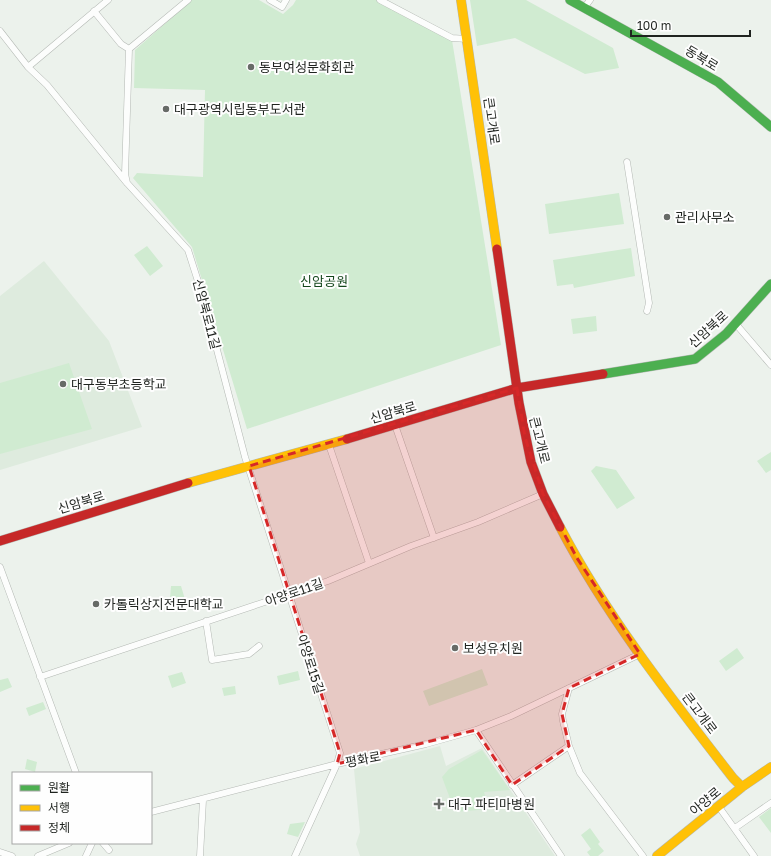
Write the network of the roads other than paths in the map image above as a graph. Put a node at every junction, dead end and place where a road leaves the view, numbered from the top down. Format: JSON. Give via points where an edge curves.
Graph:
{"nodes":[{"id":1,"x":108,"y":0,"type":"edge"},
{"id":2,"x":188,"y":0,"type":"edge"},
{"id":3,"x":270,"y":0,"type":"edge"},
{"id":4,"x":286,"y":0,"type":"edge"},
{"id":5,"x":380,"y":0,"type":"edge"},
{"id":6,"x":461,"y":0,"type":"edge"},
{"id":7,"x":570,"y":0,"type":"edge"},
{"id":8,"x":587,"y":4,"type":"edge"},
{"id":9,"x":94,"y":11,"type":"junction"},
{"id":10,"x":0,"y":32,"type":"edge"},
{"id":11,"x":467,"y":39,"type":"junction"},
{"id":12,"x":129,"y":49,"type":"junction"},
{"id":13,"x":28,"y":67,"type":"junction"},
{"id":14,"x":771,"y":127,"type":"edge"},
{"id":15,"x":627,"y":162,"type":"dead end"},
{"id":16,"x":127,"y":183,"type":"junction"},
{"id":17,"x":771,"y":284,"type":"edge"},
{"id":18,"x":647,"y":311,"type":"dead end"},
{"id":19,"x":735,"y":323,"type":"junction"},
{"id":20,"x":771,"y":366,"type":"edge"},
{"id":21,"x":517,"y":388,"type":"junction"},
{"id":22,"x":396,"y":425,"type":"junction"},
{"id":23,"x":329,"y":445,"type":"junction"},
{"id":24,"x":249,"y":466,"type":"junction"},
{"id":25,"x":543,"y":494,"type":"junction"},
{"id":26,"x":434,"y":538,"type":"junction"},
{"id":27,"x":0,"y":541,"type":"edge"},
{"id":28,"x":369,"y":563,"type":"junction"},
{"id":29,"x":0,"y":567,"type":"edge"},
{"id":30,"x":289,"y":594,"type":"junction"},
{"id":31,"x":206,"y":621,"type":"junction"},
{"id":32,"x":259,"y":646,"type":"dead end"},
{"id":33,"x":640,"y":654,"type":"junction"},
{"id":34,"x":40,"y":677,"type":"junction"},
{"id":35,"x":569,"y":688,"type":"junction"},
{"id":36,"x":476,"y":730,"type":"junction"},
{"id":37,"x":569,"y":746,"type":"junction"},
{"id":38,"x":337,"y":764,"type":"junction"},
{"id":39,"x":771,"y":767,"type":"edge"},
{"id":40,"x":76,"y":772,"type":"edge"},
{"id":41,"x":512,"y":785,"type":"junction"},
{"id":42,"x":742,"y":787,"type":"junction"},
{"id":43,"x":203,"y":800,"type":"junction"},
{"id":44,"x":771,"y":803,"type":"edge"},
{"id":45,"x":719,"y":807,"type":"junction"},
{"id":46,"x":152,"y":812,"type":"edge"},
{"id":47,"x":735,"y":828,"type":"junction"},
{"id":48,"x":66,"y":844,"type":"edge"},
{"id":49,"x":92,"y":844,"type":"edge"},
{"id":50,"x":104,"y":844,"type":"edge"},
{"id":51,"x":109,"y":850,"type":"dead end"},
{"id":52,"x":0,"y":852,"type":"edge"},
{"id":53,"x":12,"y":856,"type":"edge"},
{"id":54,"x":38,"y":856,"type":"edge"},
{"id":55,"x":86,"y":856,"type":"edge"},
{"id":56,"x":200,"y":856,"type":"edge"},
{"id":57,"x":295,"y":856,"type":"edge"},
{"id":58,"x":561,"y":856,"type":"edge"},
{"id":59,"x":643,"y":856,"type":"edge"},
{"id":60,"x":657,"y":856,"type":"edge"},
{"id":61,"x":754,"y":856,"type":"edge"}],
"edges":[{"from":1,"to":9,"type":"street"},
{"from":2,"to":12,"type":"street"},
{"from":3,"to":4,"type":"street","via":[[282,7]]},
{"from":5,"to":11,"type":"street","via":[[452,38]]},
{"from":6,"to":11,"type":"main road","name":"큰고개로"},
{"from":7,"to":8,"type":"main road","name":"동북로"},
{"from":8,"to":14,"type":"main road","name":"동북로","via":[[718,82]]},
{"from":9,"to":12,"type":"street","via":[[121,44]]},
{"from":9,"to":13,"type":"street"},
{"from":10,"to":13,"type":"street","name":"신암북로11길"},
{"from":11,"to":21,"type":"main road","name":"큰고개로"},
{"from":12,"to":16,"type":"street","via":[[125,174]]},
{"from":13,"to":16,"type":"street","name":"신암북로11길","via":[[47,85]]},
{"from":15,"to":18,"type":"street","via":[[649,302]]},
{"from":16,"to":24,"type":"street","name":"신암북로11길","via":[[188,250]]},
{"from":17,"to":19,"type":"main road","name":"신암북로"},
{"from":19,"to":20,"type":"street"},
{"from":19,"to":21,"type":"main road","name":"신암북로","via":[[696,359]]},
{"from":21,"to":22,"type":"main road","name":"신암북로"},
{"from":21,"to":25,"type":"main road","name":"큰고개로","via":[[526,443]]},
{"from":22,"to":23,"type":"main road","name":"신암북로"},
{"from":22,"to":26,"type":"street"},
{"from":23,"to":24,"type":"main road","name":"신암북로"},
{"from":23,"to":28,"type":"street"},
{"from":24,"to":27,"type":"main road","name":"신암북로"},
{"from":24,"to":30,"type":"street","name":"아양로15길"},
{"from":25,"to":26,"type":"street","name":"아양로11길"},
{"from":25,"to":33,"type":"main road","name":"큰고개로","via":[[580,564]]},
{"from":26,"to":28,"type":"street","name":"아양로11길"},
{"from":28,"to":30,"type":"street","name":"아양로11길"},
{"from":29,"to":34,"type":"street"},
{"from":30,"to":31,"type":"street","name":"아양로11길"},
{"from":30,"to":38,"type":"street","name":"아양로15길","via":[[340,752]]},
{"from":31,"to":32,"type":"street","via":[[212,660],[249,654]]},
{"from":31,"to":34,"type":"street","name":"아양로11길"},
{"from":33,"to":35,"type":"street","name":"평화로"},
{"from":33,"to":42,"type":"main road","name":"큰고개로"},
{"from":34,"to":40,"type":"street"},
{"from":35,"to":36,"type":"street","name":"평화로"},
{"from":35,"to":37,"type":"street","via":[[562,714]]},
{"from":36,"to":38,"type":"street","name":"평화로","via":[[387,754]]},
{"from":36,"to":41,"type":"street"},
{"from":37,"to":41,"type":"street"},
{"from":37,"to":59,"type":"street","via":[[580,773]]},
{"from":38,"to":43,"type":"street","name":"평화로"},
{"from":38,"to":57,"type":"street","name":"아양로15길"},
{"from":39,"to":42,"type":"main road","name":"아양로"},
{"from":41,"to":58,"type":"street"},
{"from":42,"to":45,"type":"main road","name":"아양로"},
{"from":43,"to":46,"type":"street","name":"평화로"},
{"from":43,"to":56,"type":"street"},
{"from":44,"to":47,"type":"street"},
{"from":45,"to":47,"type":"street"},
{"from":45,"to":60,"type":"main road","name":"아양로"},
{"from":47,"to":61,"type":"street"},
{"from":48,"to":54,"type":"street"},
{"from":49,"to":55,"type":"street"},
{"from":50,"to":51,"type":"street"},
{"from":52,"to":53,"type":"street"}]}
